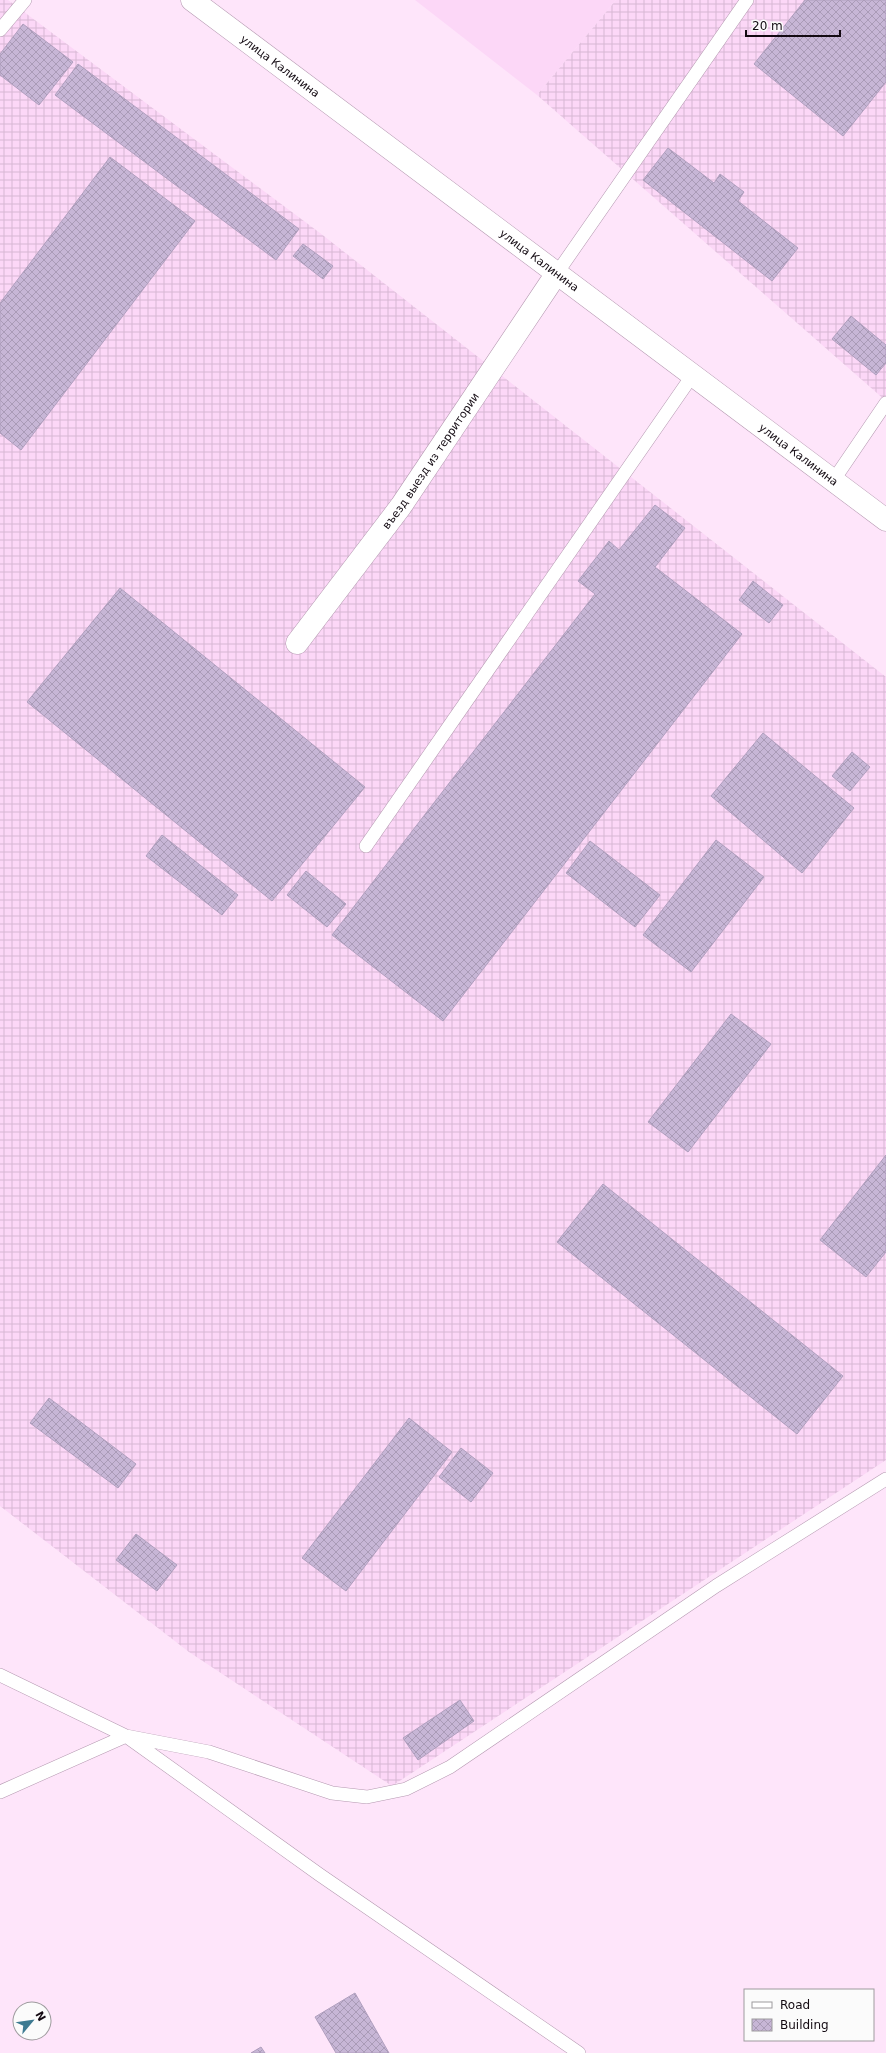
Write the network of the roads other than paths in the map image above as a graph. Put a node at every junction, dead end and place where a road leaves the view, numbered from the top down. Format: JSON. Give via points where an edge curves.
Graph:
{"nodes":[{"id":1,"x":25,"y":0,"type":"edge"},
{"id":2,"x":192,"y":0,"type":"edge"},
{"id":3,"x":747,"y":0,"type":"edge"},
{"id":4,"x":0,"y":30,"type":"edge"},
{"id":5,"x":557,"y":273,"type":"junction"},
{"id":6,"x":692,"y":376,"type":"junction"},
{"id":7,"x":886,"y":403,"type":"edge"},
{"id":8,"x":833,"y":481,"type":"junction"},
{"id":9,"x":886,"y":520,"type":"edge"},
{"id":10,"x":297,"y":643,"type":"dead end"},
{"id":11,"x":366,"y":846,"type":"dead end"},
{"id":12,"x":886,"y":1479,"type":"edge"},
{"id":13,"x":0,"y":1675,"type":"edge"},
{"id":14,"x":126,"y":1736,"type":"junction"},
{"id":15,"x":0,"y":1792,"type":"edge"},
{"id":16,"x":579,"y":2053,"type":"edge"}],
"edges":[{"from":1,"to":4,"type":"lane"},
{"from":2,"to":5,"type":"main road","name":"улица Калинина"},
{"from":3,"to":5,"type":"lane"},
{"from":5,"to":6,"type":"main road","name":"улица Калинина"},
{"from":5,"to":10,"type":"main road","name":"въезд выезд из территории","via":[[401,506]]},
{"from":6,"to":8,"type":"main road","name":"улица Калинина"},
{"from":6,"to":11,"type":"lane"},
{"from":7,"to":8,"type":"lane"},
{"from":8,"to":9,"type":"main road","name":"улица Калинина"},
{"from":12,"to":14,"type":"lane","via":[[716,1586],[450,1767],[406,1789],[367,1797],[332,1793],[209,1752]]},
{"from":13,"to":14,"type":"lane"},
{"from":14,"to":15,"type":"lane"},
{"from":14,"to":16,"type":"lane","via":[[320,1875]]}]}
